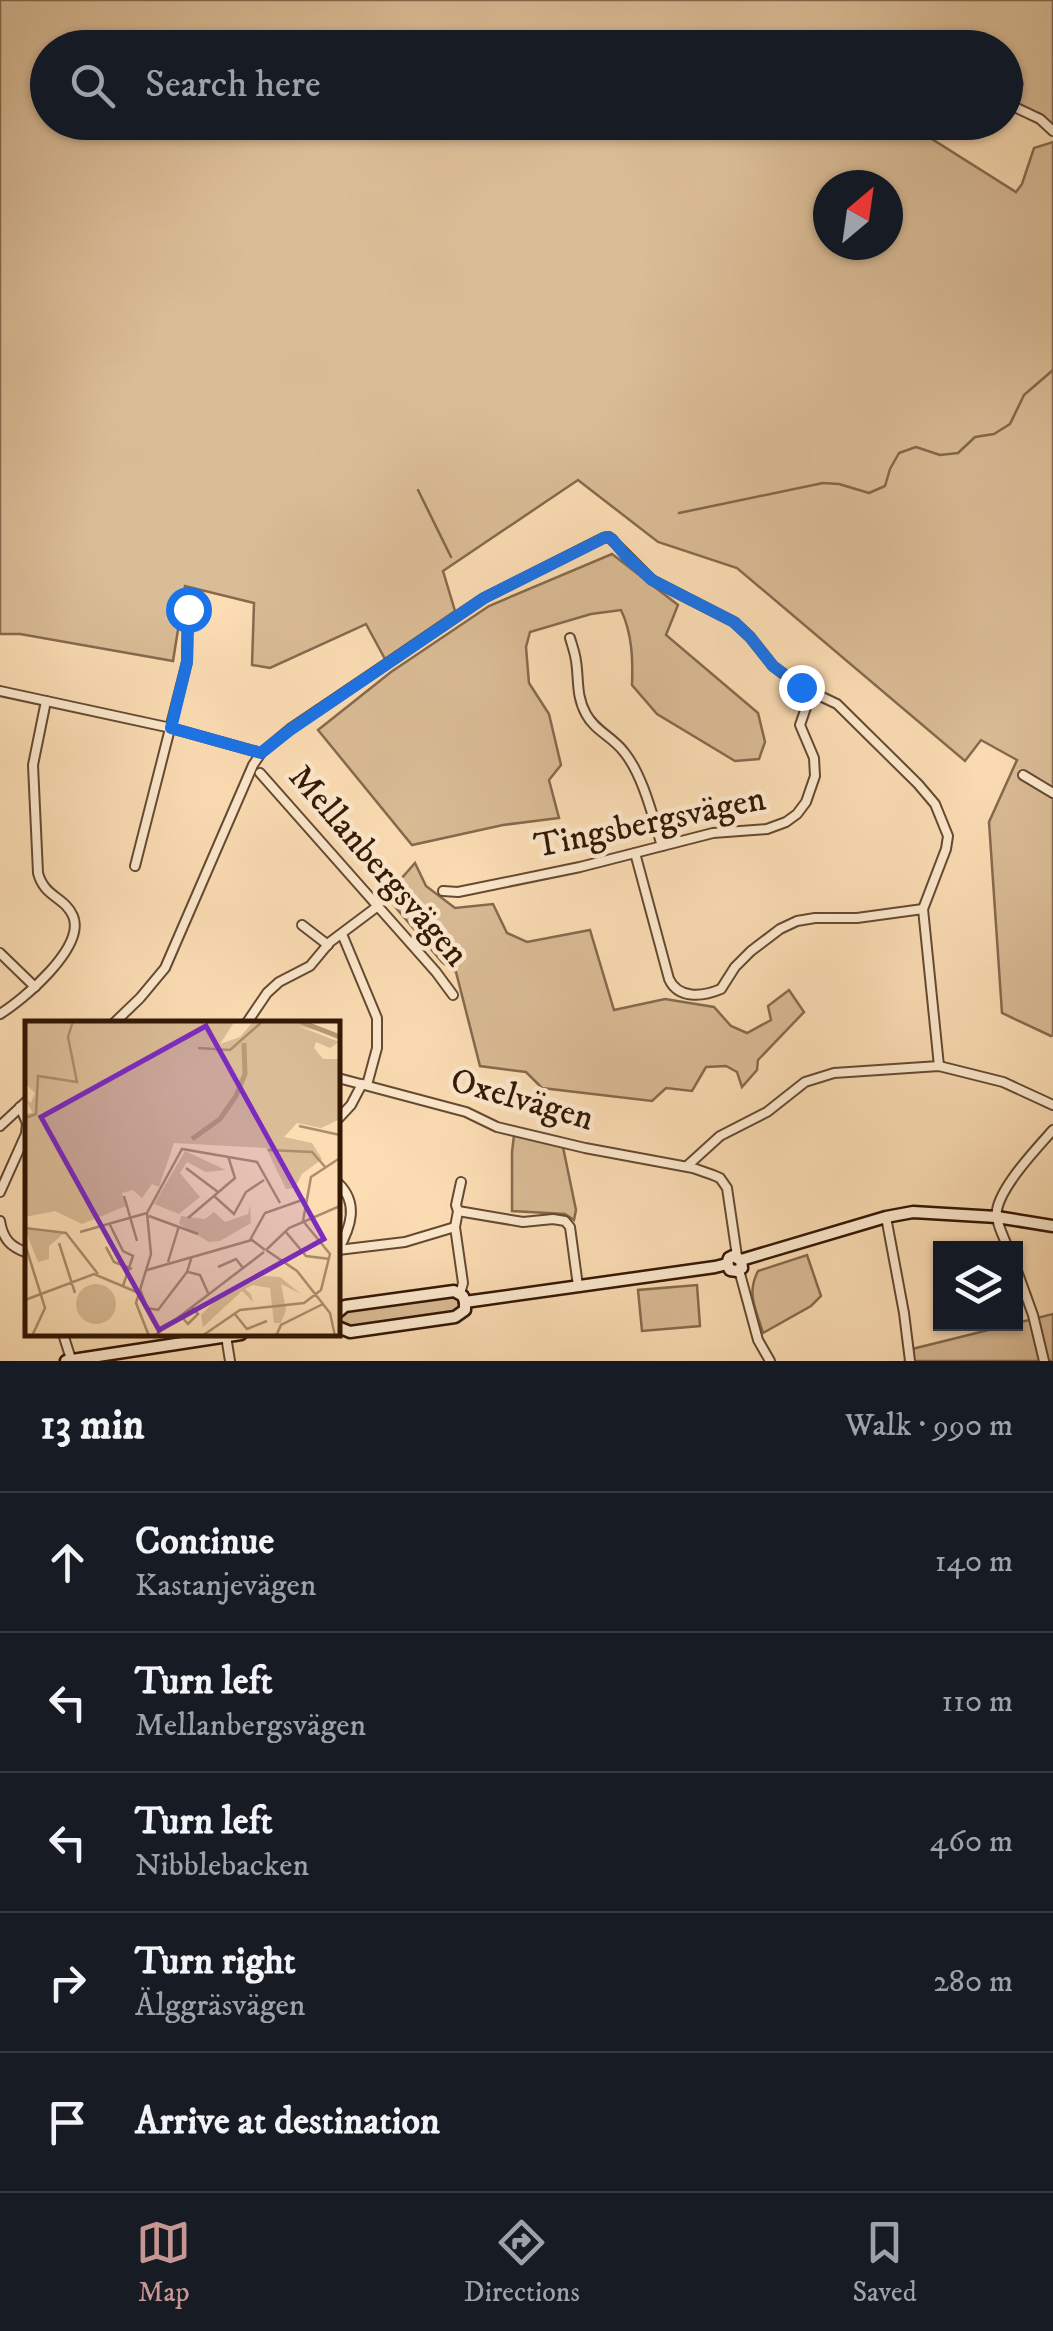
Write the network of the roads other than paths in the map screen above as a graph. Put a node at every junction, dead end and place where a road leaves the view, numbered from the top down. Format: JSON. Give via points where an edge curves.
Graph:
{"nodes":[{"id":1,"x":1023,"y":111,"type":"edge"},
{"id":2,"x":1053,"y":131,"type":"edge"},
{"id":3,"x":188,"y":609,"type":"dead end"},
{"id":4,"x":570,"y":638,"type":"dead end"},
{"id":5,"x":0,"y":691,"type":"edge"},
{"id":6,"x":811,"y":693,"type":"junction"},
{"id":7,"x":46,"y":701,"type":"junction"},
{"id":8,"x":171,"y":728,"type":"junction"},
{"id":9,"x":261,"y":753,"type":"junction"},
{"id":10,"x":260,"y":772,"type":"dead end"},
{"id":11,"x":1023,"y":774,"type":"dead end"},
{"id":12,"x":1053,"y":793,"type":"edge"},
{"id":13,"x":662,"y":846,"type":"junction"},
{"id":14,"x":634,"y":853,"type":"junction"},
{"id":15,"x":135,"y":866,"type":"dead end"},
{"id":16,"x":442,"y":891,"type":"dead end"},
{"id":17,"x":378,"y":906,"type":"junction"},
{"id":18,"x":923,"y":909,"type":"junction"},
{"id":19,"x":302,"y":925,"type":"dead end"},
{"id":20,"x":342,"y":934,"type":"junction"},
{"id":21,"x":328,"y":945,"type":"junction"},
{"id":22,"x":0,"y":954,"type":"edge"},
{"id":23,"x":35,"y":986,"type":"junction"},
{"id":24,"x":454,"y":995,"type":"dead end"},
{"id":25,"x":0,"y":1014,"type":"edge"},
{"id":26,"x":116,"y":1021,"type":"edge"},
{"id":27,"x":248,"y":1021,"type":"edge"},
{"id":28,"x":939,"y":1066,"type":"junction"},
{"id":29,"x":340,"y":1079,"type":"edge"},
{"id":30,"x":364,"y":1085,"type":"junction"},
{"id":31,"x":24,"y":1104,"type":"edge"},
{"id":32,"x":1053,"y":1106,"type":"edge"},
{"id":33,"x":340,"y":1117,"type":"edge"},
{"id":34,"x":0,"y":1124,"type":"edge"},
{"id":35,"x":1053,"y":1130,"type":"edge"},
{"id":36,"x":25,"y":1136,"type":"edge"},
{"id":37,"x":690,"y":1167,"type":"junction"},
{"id":38,"x":461,"y":1182,"type":"dead end"},
{"id":39,"x":340,"y":1185,"type":"edge"},
{"id":40,"x":0,"y":1192,"type":"edge"},
{"id":41,"x":458,"y":1211,"type":"junction"},
{"id":42,"x":886,"y":1218,"type":"junction"},
{"id":43,"x":998,"y":1218,"type":"junction"},
{"id":44,"x":0,"y":1221,"type":"edge"},
{"id":45,"x":1053,"y":1226,"type":"edge"},
{"id":46,"x":455,"y":1227,"type":"junction"},
{"id":47,"x":1006,"y":1241,"type":"edge"},
{"id":48,"x":340,"y":1246,"type":"edge"},
{"id":49,"x":340,"y":1250,"type":"edge"},
{"id":50,"x":25,"y":1252,"type":"edge"},
{"id":51,"x":739,"y":1262,"type":"junction"},
{"id":52,"x":578,"y":1286,"type":"junction"},
{"id":53,"x":1023,"y":1288,"type":"edge"},
{"id":54,"x":462,"y":1298,"type":"junction"},
{"id":55,"x":340,"y":1310,"type":"edge"},
{"id":56,"x":340,"y":1328,"type":"edge"},
{"id":57,"x":226,"y":1336,"type":"edge"},
{"id":58,"x":144,"y":1347,"type":"junction"},
{"id":59,"x":69,"y":1360,"type":"edge"},
{"id":60,"x":146,"y":1361,"type":"edge"},
{"id":61,"x":230,"y":1361,"type":"edge"},
{"id":62,"x":770,"y":1361,"type":"edge"},
{"id":63,"x":910,"y":1361,"type":"edge"},
{"id":64,"x":1044,"y":1361,"type":"edge"}],
"edges":[{"from":1,"to":2,"type":"street"},
{"from":3,"to":8,"type":"street","via":[[187,662]]},
{"from":4,"to":13,"type":"street","via":[[580,702],[597,730],[627,756]]},
{"from":5,"to":7,"type":"street","name":"Mellanbergsvägen"},
{"from":6,"to":9,"type":"street","via":[[773,666],[734,622],[652,580],[612,539],[603,538],[484,598]]},
{"from":6,"to":13,"type":"street","name":"Tingsbergsvägen","via":[[800,726],[816,776],[797,814],[773,827]]},
{"from":6,"to":18,"type":"street","via":[[837,704],[936,804],[948,836]]},
{"from":7,"to":8,"type":"street","name":"Mellanbergsvägen"},
{"from":7,"to":23,"type":"street","via":[[33,765],[38,873],[71,912],[74,930],[56,966]]},
{"from":8,"to":9,"type":"street","name":"Mellanbergsvägen"},
{"from":8,"to":15,"type":"street"},
{"from":9,"to":26,"type":"street","via":[[165,968]]},
{"from":10,"to":17,"type":"street","name":"Mellanbergsvägen"},
{"from":11,"to":12,"type":"street"},
{"from":13,"to":14,"type":"street","name":"Tingsbergsvägen"},
{"from":14,"to":16,"type":"street","name":"Tingsbergsvägen"},
{"from":14,"to":18,"type":"street","via":[[669,979],[689,994],[721,989],[751,950],[796,921]]},
{"from":17,"to":20,"type":"street"},
{"from":17,"to":24,"type":"street","name":"Mellanbergsvägen"},
{"from":18,"to":28,"type":"street"},
{"from":19,"to":21,"type":"street"},
{"from":20,"to":21,"type":"street"},
{"from":20,"to":30,"type":"street","via":[[377,1018],[377,1048]]},
{"from":21,"to":27,"type":"street","via":[[310,966],[267,993]]},
{"from":22,"to":23,"type":"street"},
{"from":23,"to":25,"type":"street"},
{"from":28,"to":32,"type":"street","via":[[1003,1082]]},
{"from":28,"to":37,"type":"street","via":[[814,1078],[720,1136]]},
{"from":29,"to":30,"type":"street","name":"Oxelvägen"},
{"from":30,"to":33,"type":"street"},
{"from":30,"to":37,"type":"street","name":"Oxelvägen","via":[[497,1127]]},
{"from":31,"to":34,"type":"street"},
{"from":35,"to":43,"type":"street","via":[[1016,1174]]},
{"from":36,"to":40,"type":"street"},
{"from":37,"to":51,"type":"street","via":[[728,1188]]},
{"from":38,"to":41,"type":"street"},
{"from":39,"to":48,"type":"street","via":[[352,1213]]},
{"from":41,"to":46,"type":"street"},
{"from":41,"to":52,"type":"street","via":[[566,1221]]},
{"from":42,"to":43,"type":"street","via":[[913,1212]]},
{"from":42,"to":51,"type":"street"},
{"from":42,"to":63,"type":"street"},
{"from":43,"to":45,"type":"street"},
{"from":43,"to":47,"type":"street"},
{"from":44,"to":50,"type":"street","via":[[11,1246]]},
{"from":46,"to":49,"type":"street","via":[[405,1242]]},
{"from":46,"to":54,"type":"street"},
{"from":51,"to":52,"type":"street","via":[[729,1258],[726,1264]]},
{"from":51,"to":62,"type":"street","via":[[758,1340]]},
{"from":52,"to":54,"type":"street"},
{"from":53,"to":64,"type":"street"},
{"from":54,"to":55,"type":"street","via":[[454,1291]]},
{"from":54,"to":56,"type":"street","via":[[464,1310],[455,1317],[350,1332]]},
{"from":57,"to":58,"type":"street"},
{"from":57,"to":61,"type":"street"},
{"from":58,"to":59,"type":"street"},
{"from":58,"to":60,"type":"street"}]}
